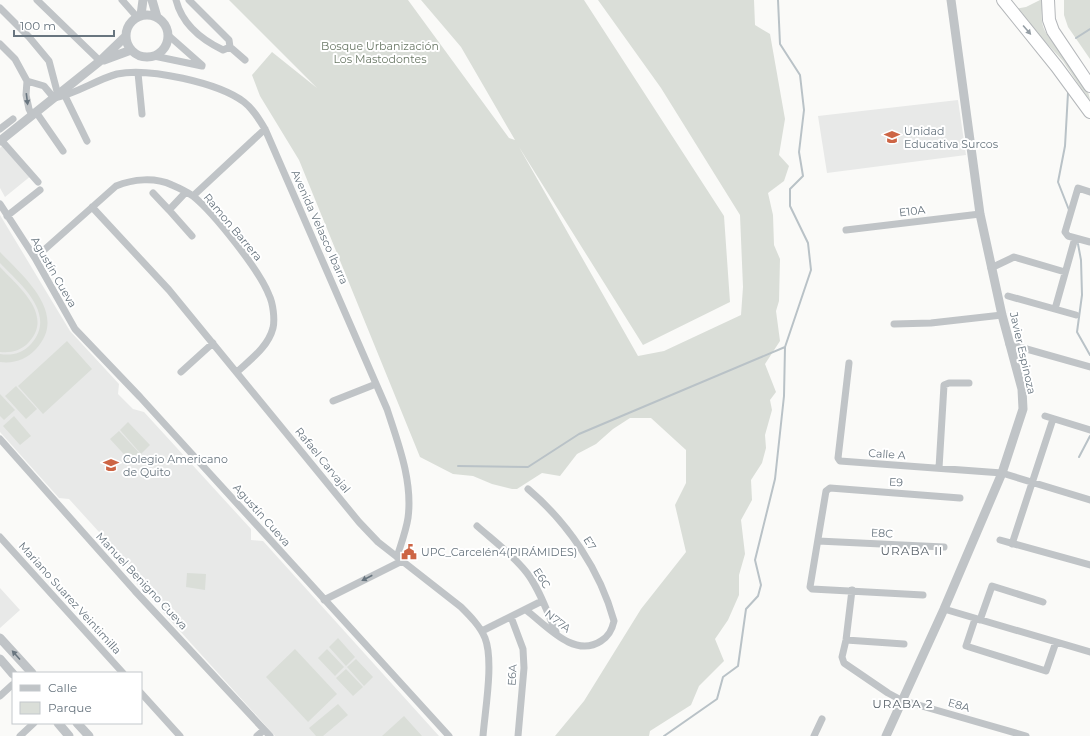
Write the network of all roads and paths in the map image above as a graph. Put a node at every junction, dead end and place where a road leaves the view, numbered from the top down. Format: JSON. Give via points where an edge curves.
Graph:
{"nodes":[{"id":1,"x":37,"y":0,"type":"edge"},
{"id":2,"x":122,"y":0,"type":"edge"},
{"id":3,"x":143,"y":0,"type":"edge"},
{"id":4,"x":152,"y":0,"type":"edge"},
{"id":5,"x":176,"y":0,"type":"edge"},
{"id":6,"x":189,"y":0,"type":"edge"},
{"id":7,"x":951,"y":0,"type":"edge"},
{"id":8,"x":1003,"y":0,"type":"edge"},
{"id":9,"x":1048,"y":0,"type":"edge"},
{"id":10,"x":0,"y":8,"type":"edge"},
{"id":11,"x":139,"y":16,"type":"junction"},
{"id":12,"x":157,"y":17,"type":"junction"},
{"id":13,"x":168,"y":35,"type":"junction"},
{"id":14,"x":126,"y":36,"type":"junction"},
{"id":15,"x":0,"y":44,"type":"edge"},
{"id":16,"x":230,"y":48,"type":"junction"},
{"id":17,"x":131,"y":50,"type":"junction"},
{"id":18,"x":154,"y":56,"type":"junction"},
{"id":19,"x":245,"y":60,"type":"dead end"},
{"id":20,"x":100,"y":61,"type":"junction"},
{"id":21,"x":138,"y":73,"type":"junction"},
{"id":22,"x":27,"y":81,"type":"junction"},
{"id":23,"x":1090,"y":86,"type":"edge"},
{"id":24,"x":59,"y":96,"type":"junction"},
{"id":25,"x":1090,"y":112,"type":"edge"},
{"id":26,"x":34,"y":114,"type":"junction"},
{"id":27,"x":142,"y":114,"type":"dead end"},
{"id":28,"x":13,"y":119,"type":"dead end"},
{"id":29,"x":265,"y":128,"type":"junction"},
{"id":30,"x":0,"y":129,"type":"edge"},
{"id":31,"x":0,"y":140,"type":"edge"},
{"id":32,"x":87,"y":142,"type":"dead end"},
{"id":33,"x":64,"y":151,"type":"dead end"},
{"id":34,"x":38,"y":182,"type":"dead end"},
{"id":35,"x":40,"y":190,"type":"dead end"},
{"id":36,"x":186,"y":192,"type":"junction"},
{"id":37,"x":1090,"y":192,"type":"edge"},
{"id":38,"x":153,"y":193,"type":"dead end"},
{"id":39,"x":193,"y":196,"type":"junction"},
{"id":40,"x":0,"y":204,"type":"edge"},
{"id":41,"x":92,"y":207,"type":"junction"},
{"id":42,"x":169,"y":210,"type":"junction"},
{"id":43,"x":980,"y":214,"type":"junction"},
{"id":44,"x":7,"y":216,"type":"junction"},
{"id":45,"x":846,"y":230,"type":"dead end"},
{"id":46,"x":192,"y":236,"type":"dead end"},
{"id":47,"x":1075,"y":238,"type":"junction"},
{"id":48,"x":1090,"y":242,"type":"edge"},
{"id":49,"x":35,"y":258,"type":"junction"},
{"id":50,"x":991,"y":268,"type":"junction"},
{"id":51,"x":1065,"y":272,"type":"junction"},
{"id":52,"x":1008,"y":296,"type":"dead end"},
{"id":53,"x":1055,"y":309,"type":"junction"},
{"id":54,"x":1002,"y":315,"type":"junction"},
{"id":55,"x":1076,"y":315,"type":"dead end"},
{"id":56,"x":894,"y":324,"type":"dead end"},
{"id":57,"x":213,"y":343,"type":"junction"},
{"id":58,"x":1009,"y":344,"type":"junction"},
{"id":59,"x":849,"y":363,"type":"dead end"},
{"id":60,"x":1090,"y":367,"type":"edge"},
{"id":61,"x":181,"y":372,"type":"dead end"},
{"id":62,"x":237,"y":372,"type":"junction"},
{"id":63,"x":969,"y":383,"type":"dead end"},
{"id":64,"x":376,"y":384,"type":"junction"},
{"id":65,"x":333,"y":401,"type":"dead end"},
{"id":66,"x":1045,"y":416,"type":"dead end"},
{"id":67,"x":1053,"y":419,"type":"junction"},
{"id":68,"x":1090,"y":430,"type":"edge"},
{"id":69,"x":0,"y":439,"type":"edge"},
{"id":70,"x":939,"y":468,"type":"junction"},
{"id":71,"x":1002,"y":473,"type":"junction"},
{"id":72,"x":1031,"y":482,"type":"junction"},
{"id":73,"x":528,"y":489,"type":"dead end"},
{"id":74,"x":960,"y":498,"type":"dead end"},
{"id":75,"x":1090,"y":500,"type":"edge"},
{"id":76,"x":477,"y":526,"type":"dead end"},
{"id":77,"x":0,"y":537,"type":"edge"},
{"id":78,"x":1000,"y":540,"type":"dead end"},
{"id":79,"x":818,"y":541,"type":"junction"},
{"id":80,"x":1012,"y":544,"type":"junction"},
{"id":81,"x":944,"y":547,"type":"dead end"},
{"id":82,"x":399,"y":559,"type":"junction"},
{"id":83,"x":1090,"y":565,"type":"edge"},
{"id":84,"x":852,"y":590,"type":"junction"},
{"id":85,"x":923,"y":595,"type":"dead end"},
{"id":86,"x":324,"y":600,"type":"junction"},
{"id":87,"x":542,"y":601,"type":"junction"},
{"id":88,"x":1043,"y":602,"type":"dead end"},
{"id":89,"x":526,"y":610,"type":"junction"},
{"id":90,"x":944,"y":610,"type":"junction"},
{"id":91,"x":511,"y":617,"type":"junction"},
{"id":92,"x":977,"y":619,"type":"junction"},
{"id":93,"x":614,"y":621,"type":"joint"},
{"id":94,"x":482,"y":631,"type":"junction"},
{"id":95,"x":557,"y":634,"type":"junction"},
{"id":96,"x":0,"y":638,"type":"edge"},
{"id":97,"x":846,"y":640,"type":"junction"},
{"id":98,"x":1056,"y":642,"type":"junction"},
{"id":99,"x":904,"y":644,"type":"dead end"},
{"id":100,"x":1090,"y":652,"type":"edge"},
{"id":101,"x":0,"y":659,"type":"edge"},
{"id":102,"x":31,"y":672,"type":"edge"},
{"id":103,"x":122,"y":672,"type":"edge"},
{"id":104,"x":12,"y":673,"type":"edge"},
{"id":105,"x":12,"y":685,"type":"dead end"},
{"id":106,"x":142,"y":694,"type":"edge"},
{"id":107,"x":0,"y":696,"type":"edge"},
{"id":108,"x":901,"y":700,"type":"junction"},
{"id":109,"x":822,"y":719,"type":"dead end"},
{"id":110,"x":33,"y":724,"type":"edge"},
{"id":111,"x":59,"y":724,"type":"edge"},
{"id":112,"x":78,"y":724,"type":"edge"},
{"id":113,"x":264,"y":730,"type":"junction"},
{"id":114,"x":20,"y":736,"type":"edge"},
{"id":115,"x":69,"y":736,"type":"edge"},
{"id":116,"x":89,"y":736,"type":"edge"},
{"id":117,"x":180,"y":736,"type":"edge"},
{"id":118,"x":257,"y":736,"type":"edge"},
{"id":119,"x":270,"y":736,"type":"edge"},
{"id":120,"x":449,"y":736,"type":"edge"},
{"id":121,"x":483,"y":736,"type":"edge"},
{"id":122,"x":518,"y":736,"type":"edge"},
{"id":123,"x":815,"y":736,"type":"edge"},
{"id":124,"x":886,"y":736,"type":"edge"},
{"id":125,"x":1026,"y":736,"type":"edge"}],
"edges":[{"from":1,"to":20,"type":"street"},
{"from":2,"to":11,"type":"street"},
{"from":3,"to":11,"type":"street"},
{"from":4,"to":12,"type":"street"},
{"from":5,"to":16,"type":"street","via":[[185,20],[199,35],[223,50]]},
{"from":6,"to":16,"type":"street","via":[[229,40]]},
{"from":7,"to":43,"type":"street","name":"Javier Espinoza"},
{"from":8,"to":25,"type":"highway","one_way":true},
{"from":9,"to":23,"type":"highway","via":[[1049,20],[1053,31]]},
{"from":10,"to":24,"type":"street","via":[[49,62]]},
{"from":11,"to":12,"type":"street"},
{"from":11,"to":14,"type":"street","via":[[129,25]]},
{"from":12,"to":13,"type":"street","via":[[165,24]]},
{"from":13,"to":18,"type":"street","via":[[166,45]]},
{"from":13,"to":18,"type":"street","via":[[202,66]]},
{"from":14,"to":17,"type":"street"},
{"from":14,"to":20,"type":"street"},
{"from":15,"to":22,"type":"street","via":[[15,59]]},
{"from":16,"to":19,"type":"street"},
{"from":17,"to":18,"type":"street","via":[[144,57]]},
{"from":17,"to":20,"type":"street"},
{"from":20,"to":24,"type":"street"},
{"from":21,"to":24,"type":"street","name":"Avenida Velasco Ibarra","via":[[117,74]]},
{"from":21,"to":27,"type":"street"},
{"from":21,"to":29,"type":"street","name":"Avenida Velasco Ibarra","via":[[192,81],[229,94],[244,102]]},
{"from":22,"to":24,"type":"street","via":[[44,86]]},
{"from":22,"to":26,"type":"street","one_way":true,"via":[[26,95],[29,109]]},
{"from":24,"to":26,"type":"street"},
{"from":24,"to":32,"type":"street"},
{"from":26,"to":31,"type":"street"},
{"from":26,"to":33,"type":"street"},
{"from":28,"to":30,"type":"street"},
{"from":29,"to":39,"type":"street"},
{"from":29,"to":64,"type":"street","name":"Avenida Velasco Ibarra"},
{"from":31,"to":34,"type":"street"},
{"from":35,"to":44,"type":"street"},
{"from":36,"to":39,"type":"street","name":"Ramon Barrera"},
{"from":36,"to":41,"type":"street","name":"Ramon Barrera","via":[[163,182],[137,180],[116,186]]},
{"from":36,"to":42,"type":"street"},
{"from":37,"to":47,"type":"street","via":[[1078,188],[1065,232]]},
{"from":38,"to":42,"type":"street"},
{"from":39,"to":62,"type":"street","name":"Ramon Barrera","via":[[232,240],[258,274],[270,296],[273,326],[269,339]]},
{"from":40,"to":44,"type":"street","name":"Agustín Cueva"},
{"from":41,"to":49,"type":"street","name":"Ramon Barrera"},
{"from":41,"to":57,"type":"street","name":"Rafael Carvajal","via":[[169,290]]},
{"from":42,"to":46,"type":"street"},
{"from":43,"to":45,"type":"street","name":"E10A"},
{"from":43,"to":50,"type":"street","name":"Javier Espinoza"},
{"from":44,"to":49,"type":"street","name":"Agustín Cueva"},
{"from":47,"to":48,"type":"street"},
{"from":47,"to":51,"type":"street"},
{"from":49,"to":86,"type":"street","name":"Agustín Cueva","via":[[75,329]]},
{"from":50,"to":51,"type":"street","via":[[1014,257]]},
{"from":50,"to":54,"type":"street","name":"Javier Espinoza"},
{"from":51,"to":53,"type":"street"},
{"from":52,"to":53,"type":"street"},
{"from":53,"to":55,"type":"street"},
{"from":54,"to":56,"type":"street","via":[[931,323]]},
{"from":54,"to":58,"type":"street","name":"Javier Espinoza"},
{"from":57,"to":61,"type":"street"},
{"from":57,"to":62,"type":"street","name":"Rafael Carvajal"},
{"from":58,"to":60,"type":"street"},
{"from":58,"to":71,"type":"street","name":"Javier Espinoza","via":[[1022,389],[1023,409]]},
{"from":59,"to":70,"type":"street","name":"Calle A","via":[[838,458],[840,461]]},
{"from":62,"to":82,"type":"street","name":"Rafael Carvajal","via":[[359,522]]},
{"from":63,"to":70,"type":"street","via":[[944,385]]},
{"from":64,"to":65,"type":"street"},
{"from":64,"to":82,"type":"street","name":"Avenida Velasco Ibarra","via":[[387,409],[406,479],[408,517]]},
{"from":66,"to":67,"type":"street"},
{"from":67,"to":68,"type":"street"},
{"from":67,"to":72,"type":"street"},
{"from":69,"to":113,"type":"street","name":"Manuel Benigno Cueva"},
{"from":70,"to":71,"type":"street","name":"Calle A"},
{"from":71,"to":72,"type":"street","name":"Calle A"},
{"from":71,"to":90,"type":"street","name":"Javier Espinoza"},
{"from":72,"to":75,"type":"street","name":"Calle A"},
{"from":72,"to":80,"type":"street"},
{"from":73,"to":93,"type":"street","name":"E7","via":[[564,524],[581,549],[602,588]]},
{"from":74,"to":79,"type":"street","name":"E9","via":[[830,488],[826,491]]},
{"from":76,"to":87,"type":"street","name":"E6C","via":[[515,560],[527,574]]},
{"from":77,"to":103,"type":"street","name":"Mariano Suarez Veintimilla"},
{"from":78,"to":80,"type":"street"},
{"from":79,"to":81,"type":"street","name":"E8C"},
{"from":79,"to":84,"type":"street","via":[[809,584],[812,588]]},
{"from":80,"to":83,"type":"street"},
{"from":82,"to":86,"type":"street","one_way":true},
{"from":82,"to":94,"type":"street","name":"Rafael Carvajal","via":[[461,607]]},
{"from":84,"to":85,"type":"street"},
{"from":84,"to":97,"type":"street"},
{"from":86,"to":120,"type":"street","name":"Agustín Cueva"},
{"from":87,"to":89,"type":"street"},
{"from":87,"to":95,"type":"street","name":"E6C"},
{"from":88,"to":92,"type":"street","via":[[992,586]]},
{"from":89,"to":91,"type":"street"},
{"from":89,"to":95,"type":"street","name":"N77A"},
{"from":90,"to":92,"type":"street"},
{"from":90,"to":108,"type":"street","name":"Javier Espinoza"},
{"from":91,"to":94,"type":"street"},
{"from":91,"to":122,"type":"street","name":"E6A","via":[[522,643],[524,656]]},
{"from":92,"to":98,"type":"street"},
{"from":92,"to":98,"type":"street","via":[[966,646],[1046,671]]},
{"from":93,"to":95,"type":"street","name":"N77A","via":[[607,637],[587,646],[576,646],[566,642]]},
{"from":94,"to":121,"type":"street","name":"Rafael Carvajal","via":[[488,650]]},
{"from":102,"to":96,"type":"street","one_way":true},
{"from":97,"to":99,"type":"street"},
{"from":97,"to":108,"type":"street","name":"E8A","via":[[843,662]]},
{"from":98,"to":100,"type":"street"},
{"from":101,"to":104,"type":"street"},
{"from":105,"to":107,"type":"street"},
{"from":106,"to":117,"type":"street"},
{"from":108,"to":124,"type":"street","name":"Javier Espinoza"},
{"from":108,"to":125,"type":"street","name":"E8A"},
{"from":109,"to":123,"type":"street"},
{"from":110,"to":114,"type":"street"},
{"from":111,"to":115,"type":"street"},
{"from":112,"to":116,"type":"street"},
{"from":113,"to":118,"type":"street"},
{"from":113,"to":119,"type":"street","name":"Manuel Benigno Cueva"}]}
